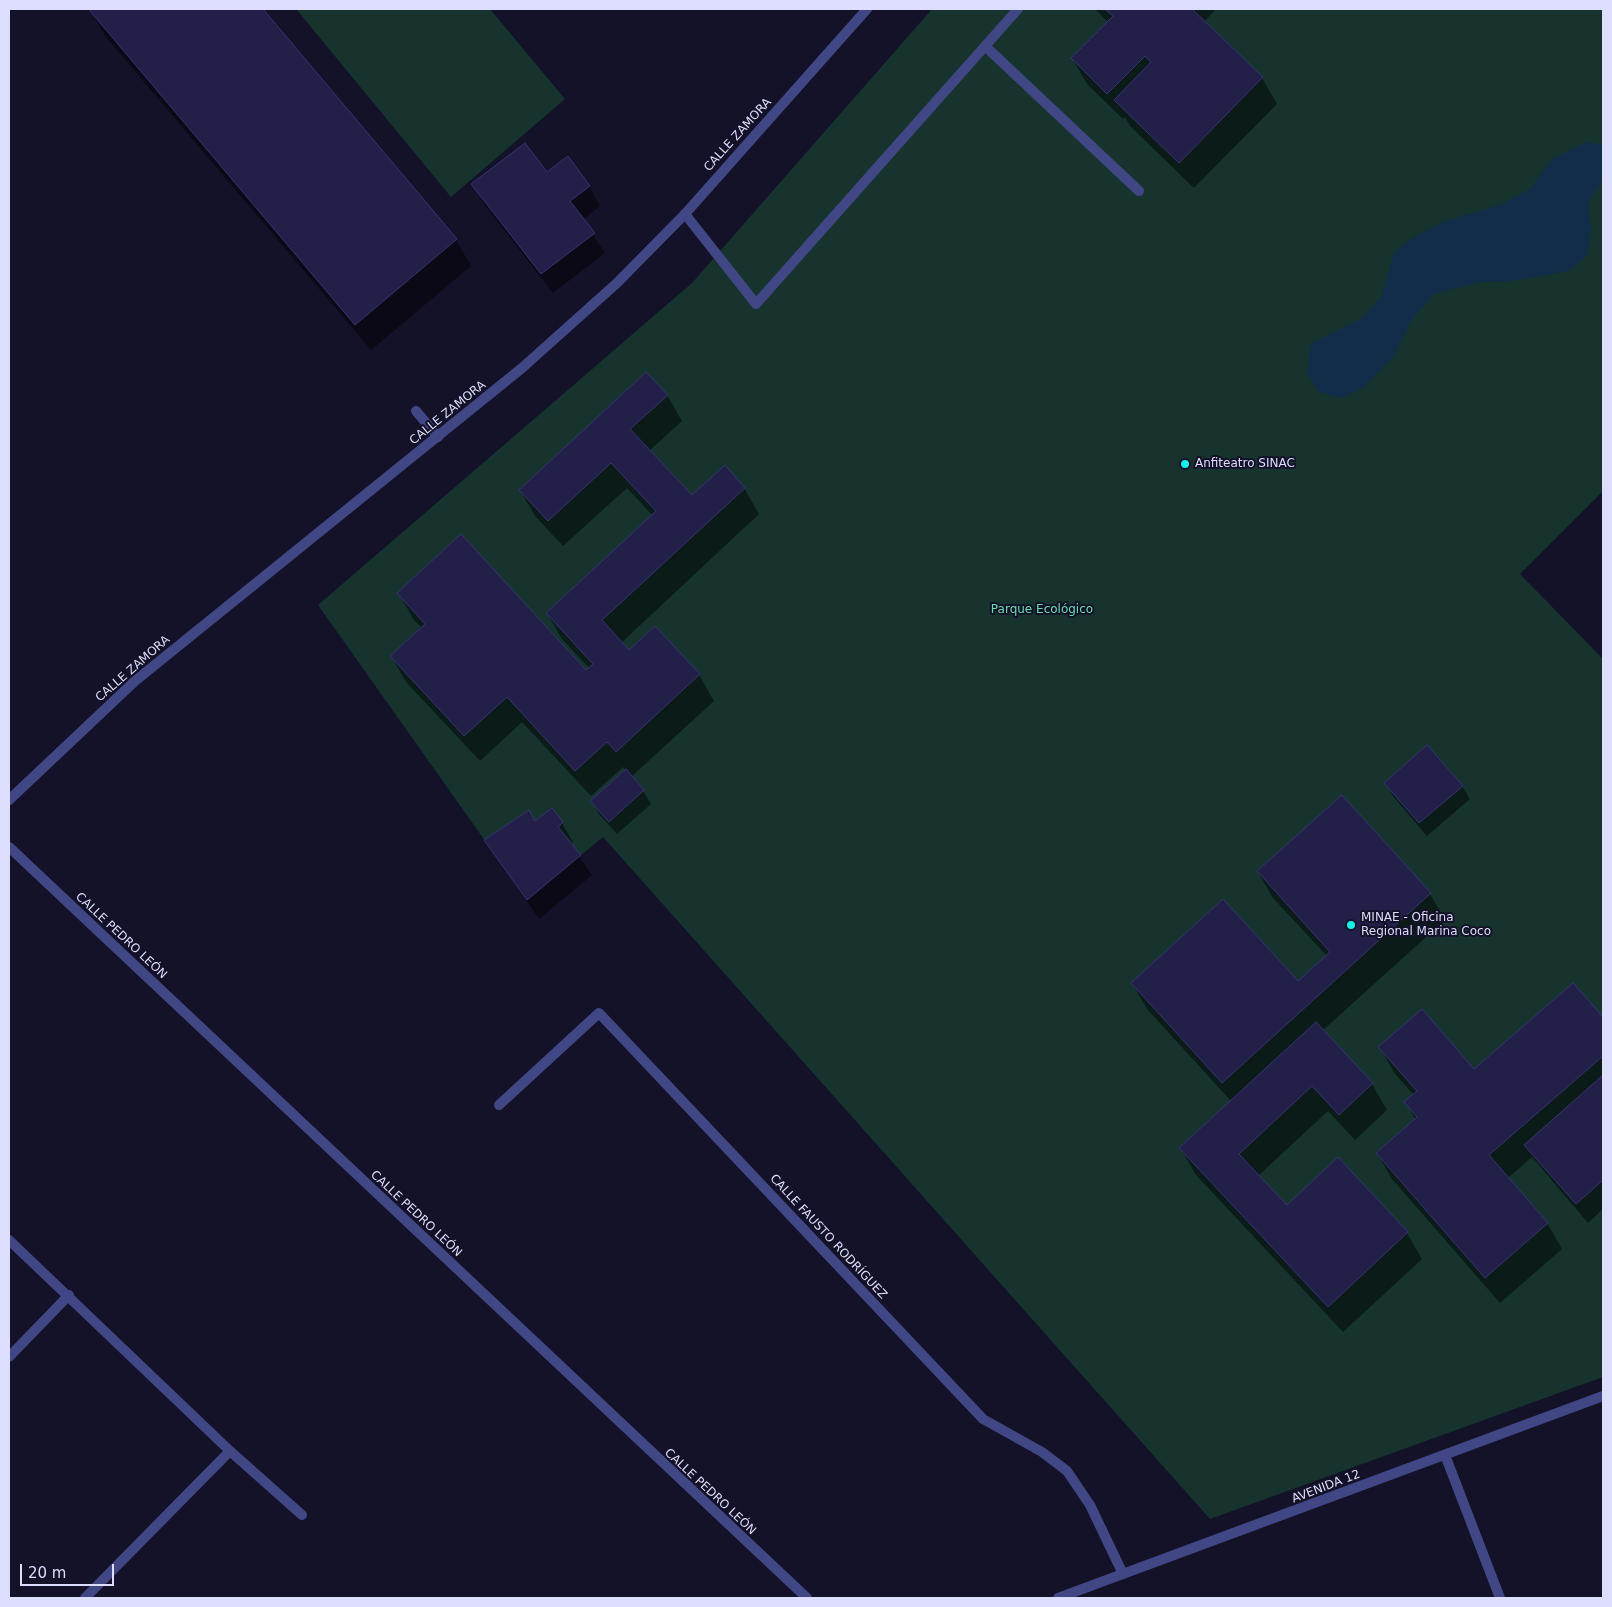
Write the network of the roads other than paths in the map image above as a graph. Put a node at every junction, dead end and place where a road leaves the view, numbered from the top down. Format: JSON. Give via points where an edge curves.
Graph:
{"nodes":[{"id":1,"x":867,"y":9,"type":"edge"},
{"id":2,"x":1018,"y":9,"type":"edge"},
{"id":3,"x":985,"y":46,"type":"junction"},
{"id":4,"x":1138,"y":191,"type":"dead end"},
{"id":5,"x":685,"y":214,"type":"junction"},
{"id":6,"x":416,"y":411,"type":"dead end"},
{"id":7,"x":438,"y":437,"type":"junction"},
{"id":8,"x":9,"y":800,"type":"edge"},
{"id":9,"x":9,"y":846,"type":"edge"},
{"id":10,"x":499,"y":1106,"type":"dead end"},
{"id":11,"x":9,"y":1240,"type":"edge"},
{"id":12,"x":69,"y":1295,"type":"junction"},
{"id":13,"x":9,"y":1357,"type":"edge"},
{"id":14,"x":1603,"y":1396,"type":"edge"},
{"id":15,"x":230,"y":1451,"type":"junction"},
{"id":16,"x":1445,"y":1455,"type":"junction"},
{"id":17,"x":302,"y":1515,"type":"dead end"},
{"id":18,"x":1123,"y":1574,"type":"junction"},
{"id":19,"x":86,"y":1598,"type":"edge"},
{"id":20,"x":807,"y":1598,"type":"edge"},
{"id":21,"x":1058,"y":1598,"type":"edge"},
{"id":22,"x":1500,"y":1598,"type":"edge"}],
"edges":[{"from":1,"to":5,"type":"street","name":"CALLE ZAMORA"},
{"from":2,"to":3,"type":"street"},
{"from":3,"to":4,"type":"street"},
{"from":3,"to":5,"type":"street","via":[[756,304]]},
{"from":5,"to":7,"type":"street","name":"CALLE ZAMORA","via":[[617,284]]},
{"from":6,"to":7,"type":"street"},
{"from":7,"to":8,"type":"street","name":"CALLE ZAMORA","via":[[135,681]]},
{"from":9,"to":20,"type":"street","name":"CALLE PEDRO LEÓN"},
{"from":10,"to":18,"type":"street","name":"CALLE FAUSTO RODRÍGUEZ","via":[[599,1013],[983,1419],[1042,1452],[1067,1471],[1090,1505]]},
{"from":11,"to":12,"type":"street"},
{"from":12,"to":13,"type":"street"},
{"from":12,"to":15,"type":"street"},
{"from":14,"to":16,"type":"street","name":"AVENIDA 12"},
{"from":15,"to":17,"type":"street"},
{"from":15,"to":19,"type":"street"},
{"from":16,"to":18,"type":"street","name":"AVENIDA 12"},
{"from":16,"to":22,"type":"street"},
{"from":18,"to":21,"type":"street","name":"AVENIDA 12"}]}
